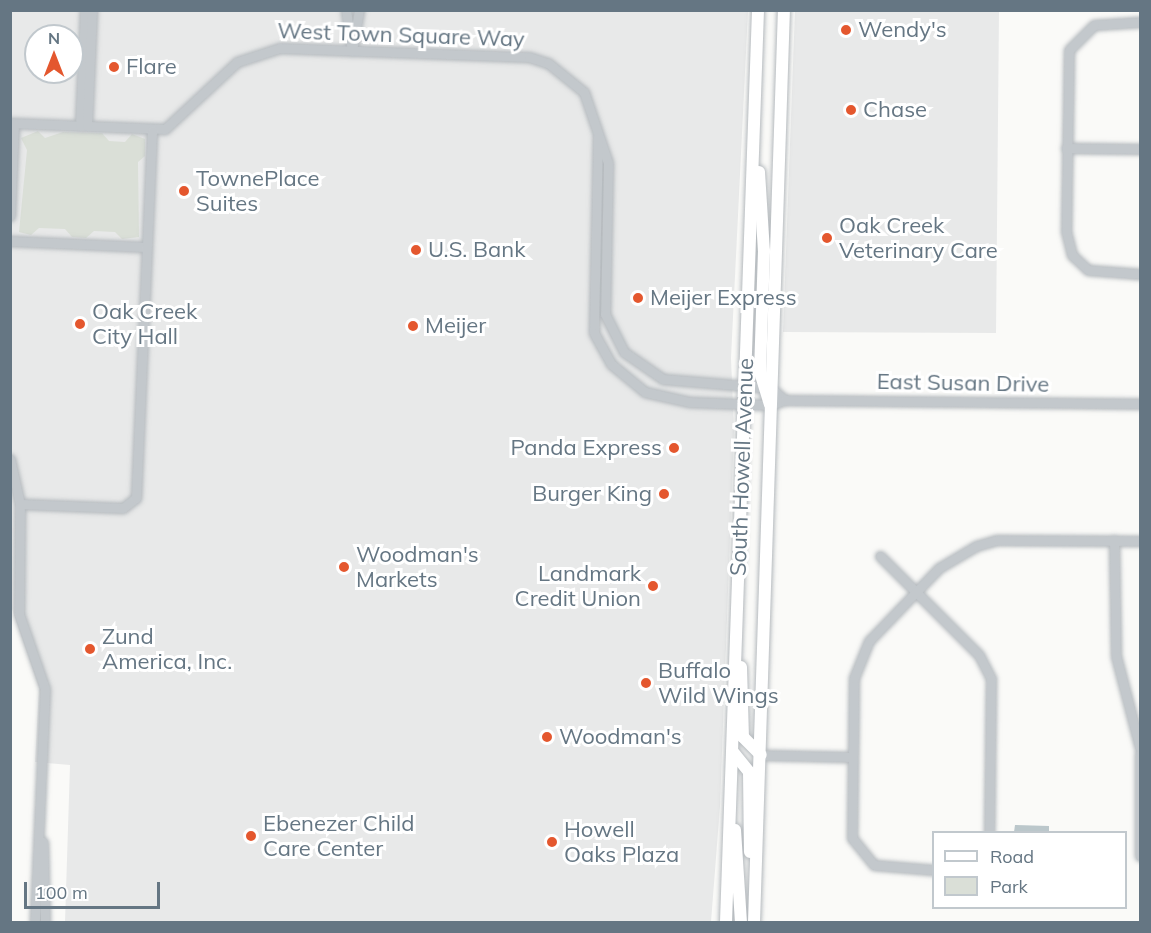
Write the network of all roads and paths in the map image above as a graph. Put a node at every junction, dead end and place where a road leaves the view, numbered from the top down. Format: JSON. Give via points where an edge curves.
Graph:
{"nodes":[{"id":1,"x":85,"y":10,"type":"edge"},
{"id":2,"x":92,"y":10,"type":"edge"},
{"id":3,"x":346,"y":10,"type":"edge"},
{"id":4,"x":359,"y":10,"type":"edge"},
{"id":5,"x":758,"y":10,"type":"edge"},
{"id":6,"x":784,"y":10,"type":"edge"},
{"id":7,"x":1140,"y":22,"type":"edge"},
{"id":8,"x":352,"y":51,"type":"junction"},
{"id":9,"x":12,"y":124,"type":"edge"},
{"id":10,"x":84,"y":126,"type":"junction"},
{"id":11,"x":754,"y":126,"type":"junction"},
{"id":12,"x":598,"y":128,"type":"junction"},
{"id":13,"x":152,"y":130,"type":"junction"},
{"id":14,"x":1066,"y":148,"type":"junction"},
{"id":15,"x":1140,"y":148,"type":"edge"},
{"id":16,"x":10,"y":216,"type":"edge"},
{"id":17,"x":10,"y":241,"type":"edge"},
{"id":18,"x":147,"y":247,"type":"junction"},
{"id":19,"x":1140,"y":274,"type":"edge"},
{"id":20,"x":744,"y":387,"type":"junction"},
{"id":21,"x":766,"y":388,"type":"junction"},
{"id":22,"x":785,"y":400,"type":"junction"},
{"id":23,"x":744,"y":404,"type":"junction"},
{"id":24,"x":1140,"y":404,"type":"edge"},
{"id":25,"x":770,"y":405,"type":"junction"},
{"id":26,"x":10,"y":459,"type":"edge"},
{"id":27,"x":20,"y":504,"type":"junction"},
{"id":28,"x":1114,"y":540,"type":"junction"},
{"id":29,"x":1140,"y":541,"type":"edge"},
{"id":30,"x":880,"y":556,"type":"dead end"},
{"id":31,"x":915,"y":591,"type":"junction"},
{"id":32,"x":736,"y":643,"type":"junction"},
{"id":33,"x":1140,"y":748,"type":"edge"},
{"id":34,"x":733,"y":752,"type":"junction"},
{"id":35,"x":1140,"y":754,"type":"edge"},
{"id":36,"x":761,"y":755,"type":"junction"},
{"id":37,"x":851,"y":757,"type":"junction"},
{"id":38,"x":731,"y":793,"type":"junction"},
{"id":39,"x":40,"y":828,"type":"junction"},
{"id":40,"x":989,"y":831,"type":"edge"},
{"id":41,"x":1140,"y":856,"type":"edge"},
{"id":42,"x":932,"y":870,"type":"edge"},
{"id":43,"x":755,"y":892,"type":"junction"},
{"id":44,"x":35,"y":922,"type":"edge"},
{"id":45,"x":45,"y":922,"type":"edge"},
{"id":46,"x":726,"y":922,"type":"edge"},
{"id":47,"x":741,"y":922,"type":"edge"},
{"id":48,"x":754,"y":922,"type":"edge"}],
"edges":[{"from":1,"to":10,"type":"street"},
{"from":2,"to":10,"type":"street"},
{"from":3,"to":8,"type":"street"},
{"from":4,"to":8,"type":"street"},
{"from":5,"to":11,"type":"main road","name":"South Howell Avenue"},
{"from":6,"to":21,"type":"main road","name":"South Howell Avenue"},
{"from":7,"to":14,"type":"street","via":[[1103,23],[1084,31],[1067,58]]},
{"from":8,"to":12,"type":"street","name":"West Town Square Way","via":[[548,63],[580,85]]},
{"from":8,"to":13,"type":"street","name":"West Town Square Way","via":[[280,48],[251,55],[165,129]]},
{"from":9,"to":10,"type":"street","name":"West Town Square Way"},
{"from":9,"to":16,"type":"street"},
{"from":10,"to":13,"type":"street","name":"West Town Square Way"},
{"from":11,"to":20,"type":"main road","name":"South Howell Avenue"},
{"from":11,"to":21,"type":"main road","via":[[764,251]]},
{"from":12,"to":20,"type":"street","name":"West Town Square Way","via":[[610,181],[605,314],[614,338],[639,367],[663,379]]},
{"from":12,"to":23,"type":"street","name":"West Town Square Way","via":[[592,317],[599,346],[625,381],[645,392],[667,400]]},
{"from":13,"to":18,"type":"street"},
{"from":14,"to":15,"type":"street"},
{"from":14,"to":19,"type":"street","via":[[1066,231],[1081,266],[1098,273]]},
{"from":17,"to":18,"type":"street"},
{"from":18,"to":27,"type":"street","via":[[136,498],[123,508]]},
{"from":20,"to":21,"type":"street","name":"West Town Square Way"},
{"from":20,"to":23,"type":"main road","name":"South Howell Avenue"},
{"from":21,"to":22,"type":"street"},
{"from":21,"to":25,"type":"main road"},
{"from":22,"to":24,"type":"street","name":"East Susan Drive"},
{"from":22,"to":25,"type":"street","name":"East Susan Drive"},
{"from":23,"to":25,"type":"street","name":"West Town Square Way"},
{"from":23,"to":32,"type":"main road","name":"South Howell Avenue"},
{"from":25,"to":36,"type":"main road","name":"South Howell Avenue"},
{"from":26,"to":27,"type":"street"},
{"from":27,"to":39,"type":"street","via":[[19,614],[45,689]]},
{"from":28,"to":29,"type":"street"},
{"from":28,"to":31,"type":"street","via":[[997,540],[955,556]]},
{"from":28,"to":33,"type":"street","via":[[1116,656]]},
{"from":30,"to":31,"type":"street"},
{"from":31,"to":37,"type":"street","via":[[868,641],[856,665]]},
{"from":31,"to":40,"type":"street","via":[[979,655],[991,680]]},
{"from":32,"to":34,"type":"main road","name":"South Howell Avenue"},
{"from":32,"to":36,"type":"main road","via":[[744,686],[743,737]]},
{"from":34,"to":38,"type":"main road","name":"South Howell Avenue"},
{"from":34,"to":43,"type":"main road","via":[[749,772]]},
{"from":35,"to":41,"type":"street"},
{"from":36,"to":37,"type":"street"},
{"from":36,"to":43,"type":"main road","name":"South Howell Avenue"},
{"from":37,"to":42,"type":"street","via":[[851,828],[859,852],[874,865]]},
{"from":38,"to":46,"type":"main road","name":"South Howell Avenue"},
{"from":38,"to":47,"type":"main road"},
{"from":39,"to":44,"type":"street"},
{"from":39,"to":45,"type":"street","via":[[47,861]]},
{"from":43,"to":48,"type":"main road","name":"South Howell Avenue"}]}
